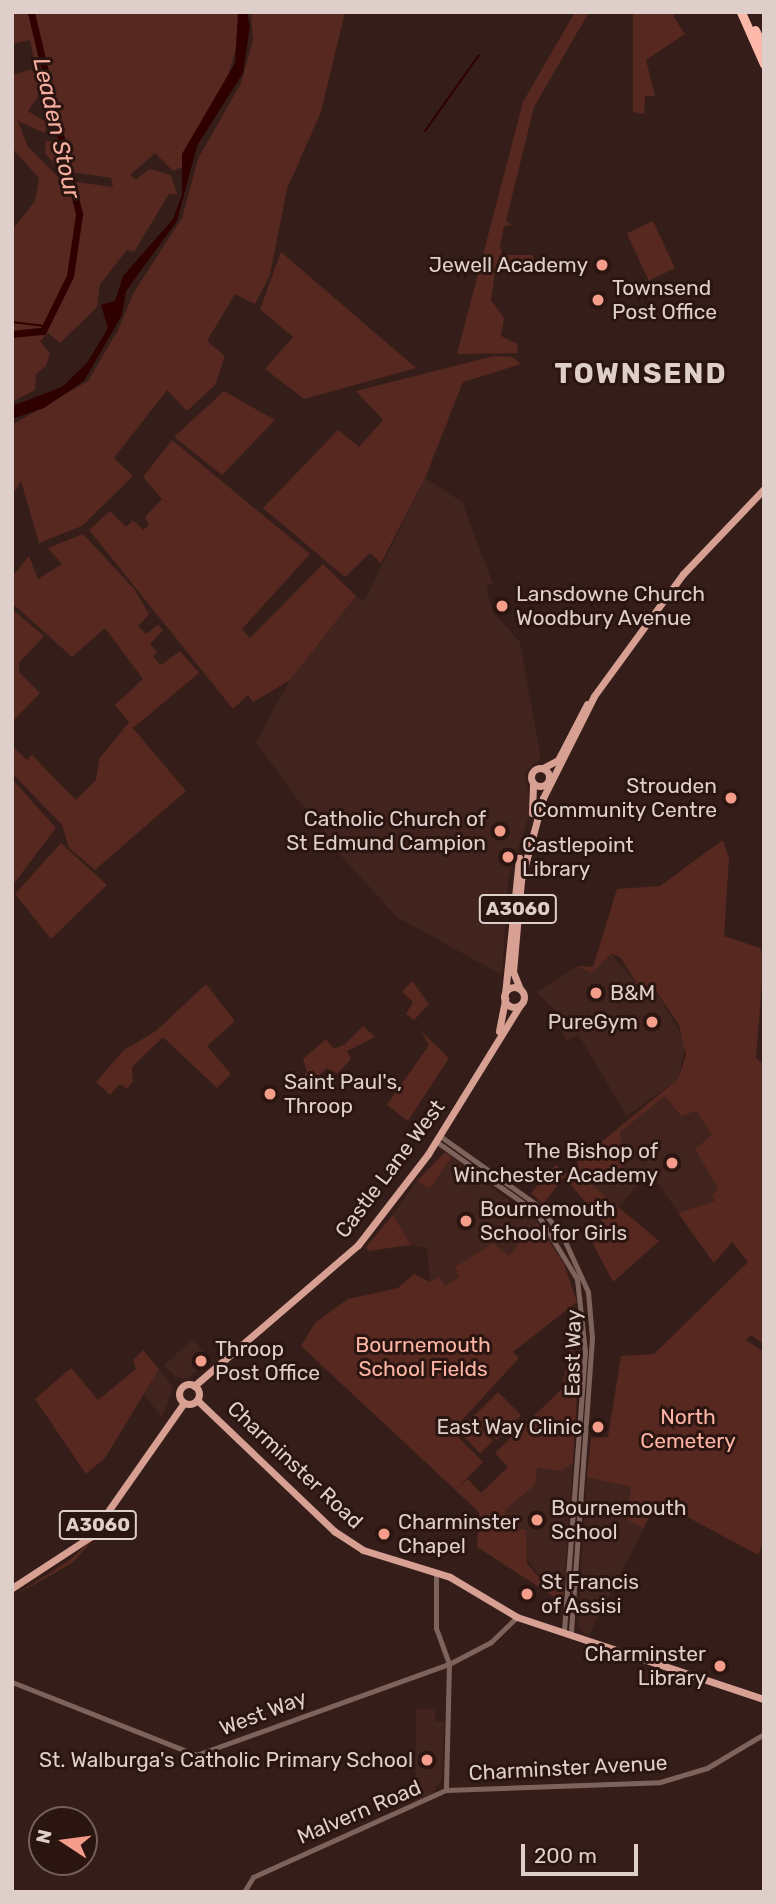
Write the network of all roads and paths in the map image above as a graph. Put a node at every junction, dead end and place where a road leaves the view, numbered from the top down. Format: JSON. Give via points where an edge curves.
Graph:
{"nodes":[{"id":1,"x":741,"y":12,"type":"edge"},
{"id":2,"x":747,"y":12,"type":"edge"},
{"id":3,"x":763,"y":56,"type":"edge"},
{"id":4,"x":764,"y":70,"type":"edge"},
{"id":5,"x":763,"y":490,"type":"edge"},
{"id":6,"x":594,"y":698,"type":"junction"},
{"id":7,"x":543,"y":768,"type":"junction"},
{"id":8,"x":533,"y":782,"type":"junction"},
{"id":9,"x":548,"y":784,"type":"junction"},
{"id":10,"x":520,"y":989,"type":"junction"},
{"id":11,"x":505,"y":997,"type":"junction"},
{"id":12,"x":520,"y":1005,"type":"junction"},
{"id":13,"x":498,"y":1038,"type":"junction"},
{"id":14,"x":438,"y":1139,"type":"junction"},
{"id":15,"x":194,"y":1386,"type":"junction"},
{"id":16,"x":182,"y":1400,"type":"junction"},
{"id":17,"x":197,"y":1400,"type":"junction"},
{"id":18,"x":436,"y":1573,"type":"junction"},
{"id":19,"x":12,"y":1588,"type":"edge"},
{"id":20,"x":516,"y":1617,"type":"junction"},
{"id":21,"x":567,"y":1632,"type":"junction"},
{"id":22,"x":449,"y":1664,"type":"junction"},
{"id":23,"x":12,"y":1682,"type":"edge"},
{"id":24,"x":764,"y":1699,"type":"edge"},
{"id":25,"x":764,"y":1734,"type":"edge"},
{"id":26,"x":446,"y":1790,"type":"junction"},
{"id":27,"x":244,"y":1892,"type":"edge"}],
"edges":[{"from":1,"to":3,"type":"highway"},
{"from":2,"to":3,"type":"highway"},
{"from":3,"to":4,"type":"highway"},
{"from":5,"to":6,"type":"main road","via":[[683,574]]},
{"from":6,"to":7,"type":"main road","via":[[558,760]]},
{"from":6,"to":9,"type":"main road","via":[[557,775]]},
{"from":7,"to":8,"type":"main road","via":[[533,771]]},
{"from":7,"to":9,"type":"main road"},
{"from":8,"to":9,"type":"main road"},
{"from":8,"to":11,"type":"main road","name":"Castle Lane West","number":"A3060"},
{"from":9,"to":10,"type":"main road","number":"A3060","via":[[523,861],[513,972]]},
{"from":10,"to":11,"type":"main road"},
{"from":10,"to":12,"type":"main road"},
{"from":11,"to":12,"type":"main road"},
{"from":11,"to":13,"type":"main road","name":"Castle Lane West","number":"A3060"},
{"from":12,"to":13,"type":"main road","name":"Castle Lane West","number":"A3060"},
{"from":13,"to":14,"type":"main road","name":"Castle Lane West","number":"A3060"},
{"from":14,"to":15,"type":"main road","name":"Castle Lane West","number":"A3060","via":[[350,1254]]},
{"from":14,"to":21,"type":"street","name":"East Way","via":[[540,1207],[564,1239],[588,1292],[593,1338]]},
{"from":15,"to":16,"type":"main road","number":"A3060","via":[[183,1386]]},
{"from":15,"to":17,"type":"main road"},
{"from":16,"to":17,"type":"main road"},
{"from":16,"to":19,"type":"main road","number":"A3060","via":[[90,1538]]},
{"from":17,"to":18,"type":"main road","name":"Charminster Road","via":[[334,1531],[376,1556]]},
{"from":18,"to":20,"type":"main road","name":"Charminster Road"},
{"from":18,"to":22,"type":"street","name":"Malvern Road","via":[[436,1629]]},
{"from":20,"to":21,"type":"main road","name":"Charminster Road"},
{"from":20,"to":22,"type":"street","name":"West Way","via":[[491,1642]]},
{"from":21,"to":24,"type":"main road","name":"Charminster Road"},
{"from":22,"to":23,"type":"street","name":"West Way","via":[[196,1755]]},
{"from":22,"to":26,"type":"street","name":"Malvern Road"},
{"from":25,"to":26,"type":"street","name":"Charminster Avenue","via":[[707,1768],[660,1782]]},
{"from":26,"to":27,"type":"street","name":"Malvern Road","via":[[253,1877]]}]}
